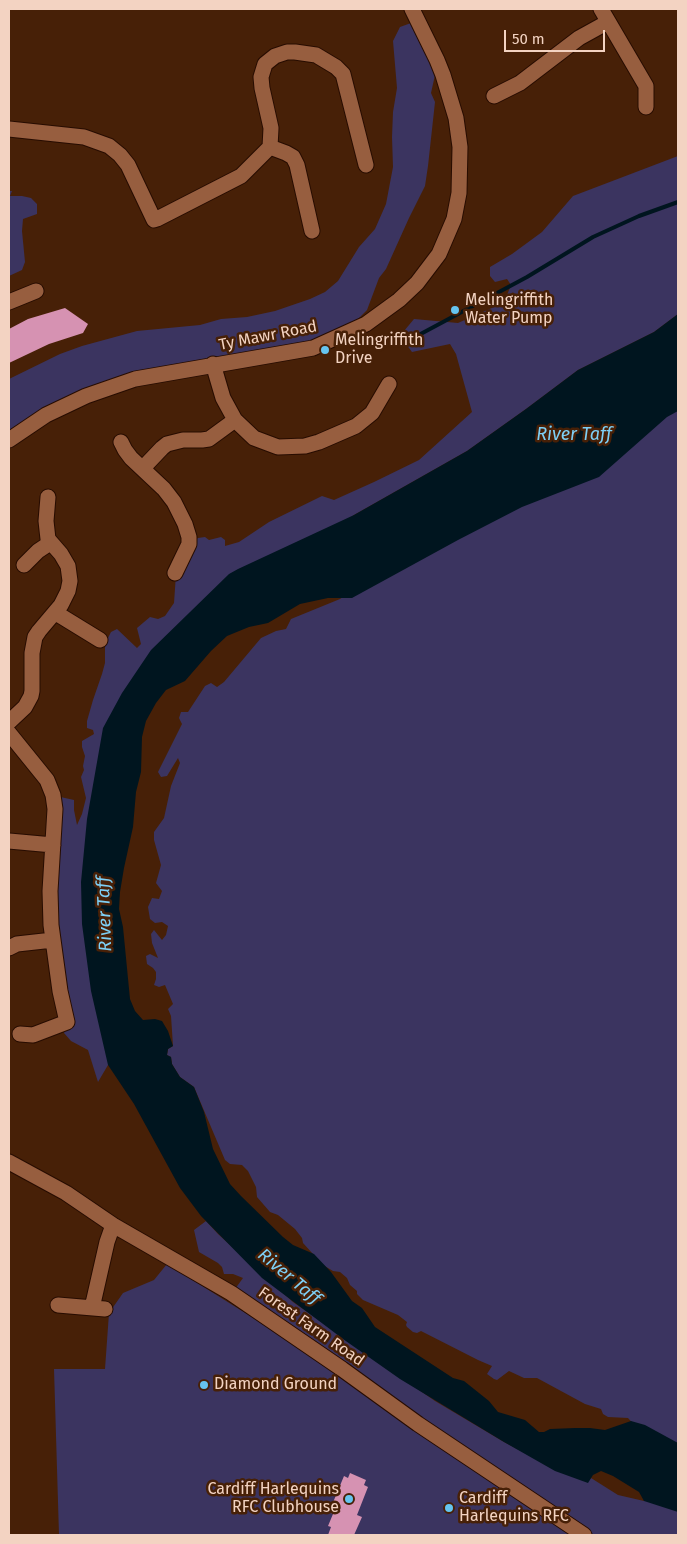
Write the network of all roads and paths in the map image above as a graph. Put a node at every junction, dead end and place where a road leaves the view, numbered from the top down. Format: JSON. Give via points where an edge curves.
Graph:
{"nodes":[{"id":1,"x":412,"y":9,"type":"edge"},
{"id":2,"x":604,"y":15,"type":"edge"},
{"id":3,"x":494,"y":96,"type":"dead end"},
{"id":4,"x":646,"y":107,"type":"dead end"},
{"id":5,"x":9,"y":129,"type":"edge"},
{"id":6,"x":270,"y":147,"type":"junction"},
{"id":7,"x":366,"y":165,"type":"dead end"},
{"id":8,"x":312,"y":231,"type":"dead end"},
{"id":9,"x":36,"y":292,"type":"dead end"},
{"id":10,"x":9,"y":302,"type":"edge"},
{"id":11,"x":213,"y":364,"type":"junction"},
{"id":12,"x":389,"y":384,"type":"dead end"},
{"id":13,"x":235,"y":420,"type":"junction"},
{"id":14,"x":9,"y":440,"type":"edge"},
{"id":15,"x":121,"y":442,"type":"dead end"},
{"id":16,"x":143,"y":468,"type":"junction"},
{"id":17,"x":48,"y":497,"type":"dead end"},
{"id":18,"x":50,"y":543,"type":"junction"},
{"id":19,"x":24,"y":565,"type":"dead end"},
{"id":20,"x":176,"y":572,"type":"dead end"},
{"id":21,"x":56,"y":612,"type":"junction"},
{"id":22,"x":100,"y":640,"type":"dead end"},
{"id":23,"x":9,"y":722,"type":"edge"},
{"id":24,"x":9,"y":733,"type":"edge"},
{"id":25,"x":9,"y":841,"type":"edge"},
{"id":26,"x":52,"y":845,"type":"junction"},
{"id":27,"x":53,"y":940,"type":"junction"},
{"id":28,"x":9,"y":948,"type":"edge"},
{"id":29,"x":20,"y":1034,"type":"dead end"},
{"id":30,"x":9,"y":1162,"type":"edge"},
{"id":31,"x":113,"y":1225,"type":"junction"},
{"id":32,"x":58,"y":1305,"type":"dead end"},
{"id":33,"x":584,"y":1535,"type":"edge"}],
"edges":[{"from":1,"to":11,"type":"street","name":"Ty Mawr Road","via":[[443,75],[456,118],[460,147],[456,209],[439,254],[411,289],[366,324],[313,348]]},
{"from":2,"to":3,"type":"street","via":[[520,83]]},
{"from":2,"to":4,"type":"street","via":[[646,86]]},
{"from":5,"to":6,"type":"street","via":[[84,136],[109,146],[128,165],[154,220],[241,176]]},
{"from":6,"to":7,"type":"street","via":[[271,128],[261,77],[265,64],[287,52],[316,55],[343,74]]},
{"from":6,"to":8,"type":"street","via":[[286,153],[297,165]]},
{"from":9,"to":10,"type":"street"},
{"from":11,"to":13,"type":"street","via":[[223,398]]},
{"from":11,"to":14,"type":"street","name":"Ty Mawr Road","via":[[135,379],[86,396],[46,415]]},
{"from":12,"to":13,"type":"street","via":[[365,420],[340,434],[305,446],[278,447],[266,443],[254,438]]},
{"from":13,"to":16,"type":"street","via":[[210,439],[167,444]]},
{"from":15,"to":16,"type":"street","via":[[131,458]]},
{"from":16,"to":20,"type":"street","via":[[174,502],[188,531],[189,544]]},
{"from":17,"to":18,"type":"street","via":[[47,533]]},
{"from":18,"to":19,"type":"street"},
{"from":18,"to":21,"type":"street","via":[[68,566],[70,581]]},
{"from":21,"to":22,"type":"street"},
{"from":21,"to":23,"type":"street","via":[[39,631],[33,644],[31,696],[25,707]]},
{"from":24,"to":26,"type":"street","via":[[51,788],[55,809]]},
{"from":25,"to":26,"type":"street"},
{"from":26,"to":27,"type":"street","via":[[50,898]]},
{"from":27,"to":28,"type":"street","via":[[17,944]]},
{"from":27,"to":29,"type":"street","via":[[68,1022],[32,1035]]},
{"from":30,"to":31,"type":"street","name":"Forest Farm Road","via":[[66,1193]]},
{"from":31,"to":32,"type":"street","via":[[106,1242],[99,1309]]},
{"from":31,"to":33,"type":"street","name":"Forest Farm Road","via":[[231,1293]]}]}
